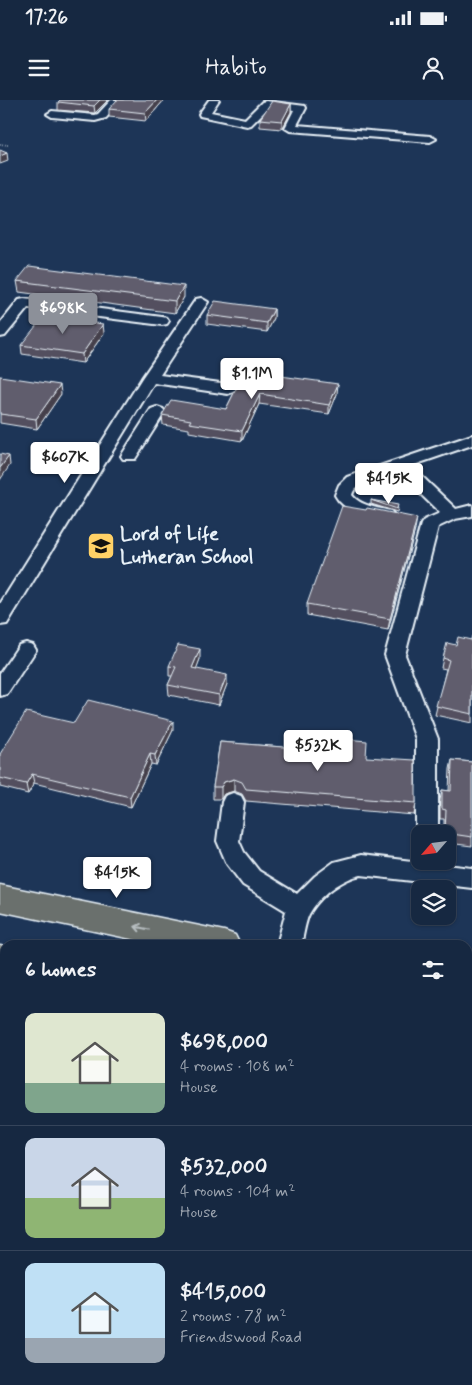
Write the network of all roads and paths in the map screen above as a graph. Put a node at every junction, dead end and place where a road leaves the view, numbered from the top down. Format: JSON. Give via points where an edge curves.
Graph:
{"nodes":[{"id":1,"x":117,"y":100,"type":"edge"},
{"id":2,"x":214,"y":100,"type":"edge"},
{"id":3,"x":52,"y":114,"type":"dead end"},
{"id":4,"x":430,"y":139,"type":"dead end"},
{"id":5,"x":0,"y":144,"type":"edge"},
{"id":6,"x":8,"y":145,"type":"dead end"},
{"id":7,"x":201,"y":302,"type":"dead end"},
{"id":8,"x":162,"y":321,"type":"dead end"},
{"id":9,"x":0,"y":332,"type":"edge"},
{"id":10,"x":154,"y":372,"type":"junction"},
{"id":11,"x":228,"y":389,"type":"dead end"},
{"id":12,"x":125,"y":418,"type":"junction"},
{"id":13,"x":472,"y":440,"type":"edge"},
{"id":14,"x":129,"y":456,"type":"dead end"},
{"id":15,"x":402,"y":464,"type":"junction"},
{"id":16,"x":472,"y":510,"type":"edge"},
{"id":17,"x":452,"y":514,"type":"junction"},
{"id":18,"x":415,"y":521,"type":"junction"},
{"id":19,"x":0,"y":619,"type":"edge"},
{"id":20,"x":26,"y":650,"type":"dead end"},
{"id":21,"x":0,"y":690,"type":"edge"},
{"id":22,"x":233,"y":802,"type":"dead end"},
{"id":23,"x":427,"y":825,"type":"edge"},
{"id":24,"x":411,"y":866,"type":"edge"},
{"id":25,"x":441,"y":870,"type":"edge"},
{"id":26,"x":472,"y":878,"type":"edge"},
{"id":27,"x":0,"y":898,"type":"edge"},
{"id":28,"x":299,"y":907,"type":"junction"},
{"id":29,"x":200,"y":940,"type":"edge"},
{"id":30,"x":290,"y":940,"type":"edge"}],
"edges":[{"from":1,"to":3,"type":"street","via":[[102,116],[95,118]]},
{"from":2,"to":4,"type":"street","via":[[204,114],[247,123],[266,104],[301,108],[290,128]]},
{"from":5,"to":6,"type":"path"},
{"from":7,"to":10,"type":"street"},
{"from":8,"to":9,"type":"street","via":[[24,303]]},
{"from":10,"to":11,"type":"street"},
{"from":10,"to":12,"type":"street"},
{"from":12,"to":14,"type":"street","via":[[154,417]]},
{"from":12,"to":19,"type":"street"},
{"from":13,"to":15,"type":"street"},
{"from":15,"to":17,"type":"street","via":[[404,470]]},
{"from":15,"to":18,"type":"street","via":[[353,481],[347,485],[344,497],[356,508]]},
{"from":16,"to":17,"type":"street"},
{"from":17,"to":18,"type":"street"},
{"from":18,"to":23,"type":"street","via":[[395,655],[427,739]]},
{"from":20,"to":21,"type":"street"},
{"from":22,"to":28,"type":"street","via":[[228,841],[235,858],[250,878]]},
{"from":24,"to":28,"type":"street","via":[[361,866],[342,870],[323,883]]},
{"from":25,"to":26,"type":"street"},
{"from":29,"to":27,"type":"main road","one_way":true},
{"from":28,"to":30,"type":"street"}]}
